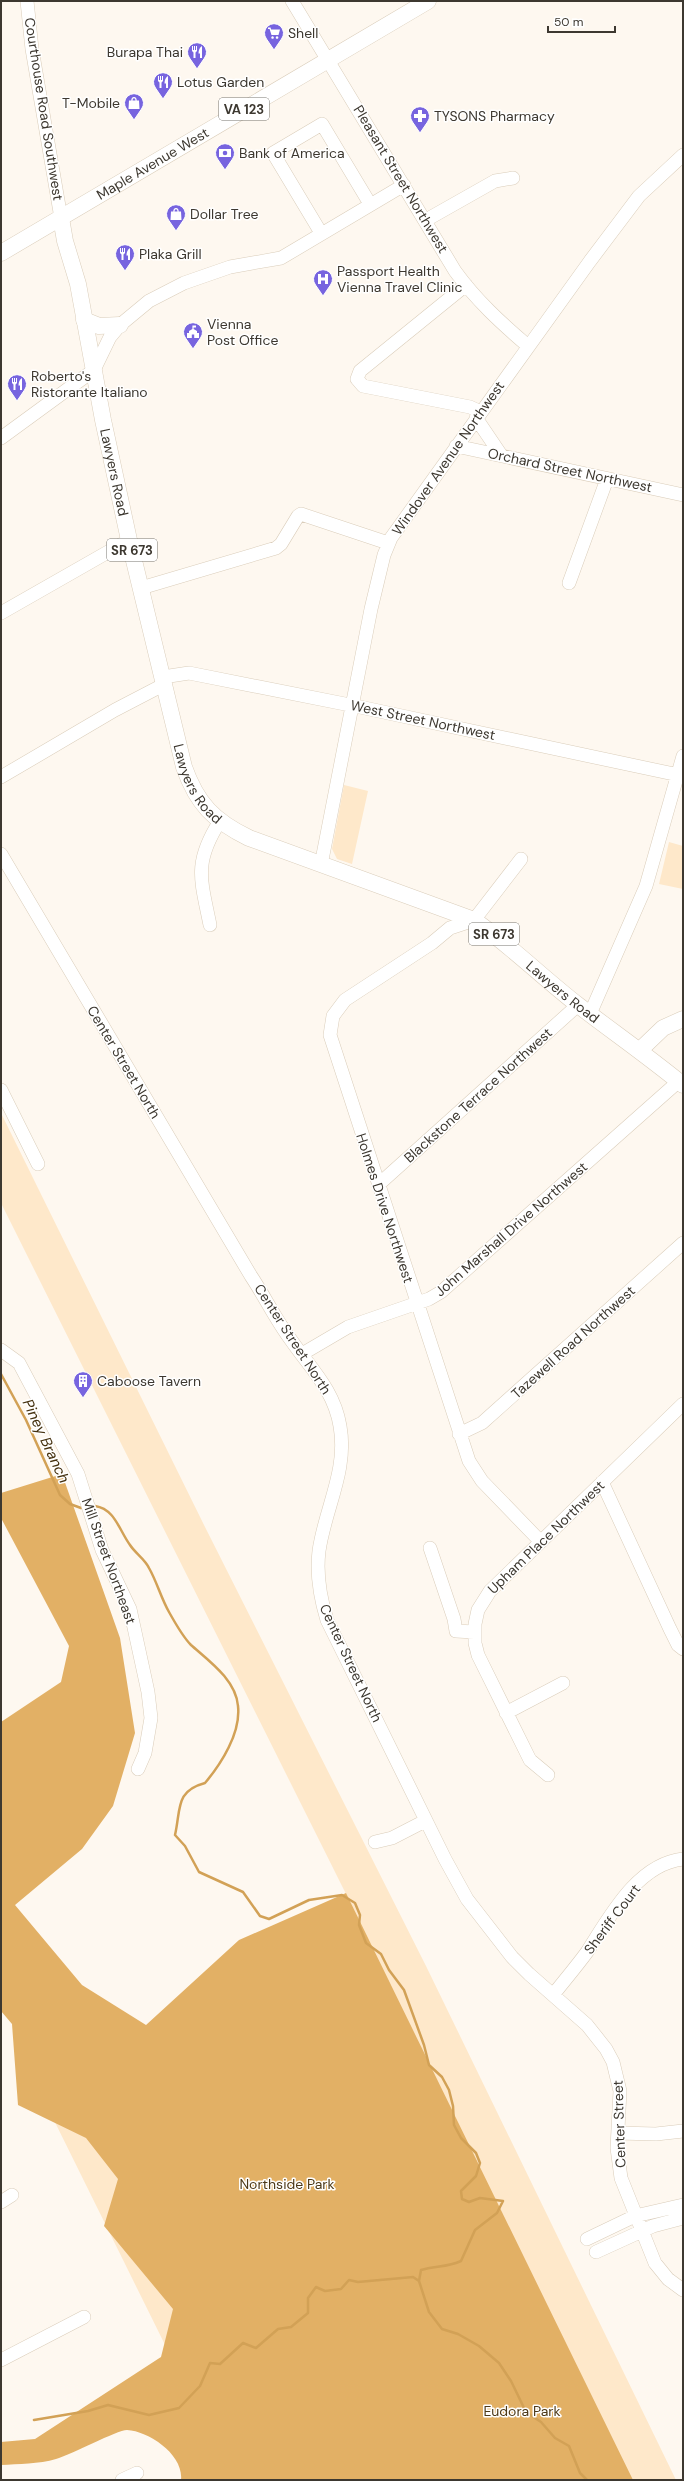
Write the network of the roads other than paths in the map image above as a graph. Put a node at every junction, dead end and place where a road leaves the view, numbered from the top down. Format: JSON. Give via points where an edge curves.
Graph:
{"nodes":[{"id":1,"x":27,"y":1,"type":"edge"},
{"id":2,"x":292,"y":1,"type":"edge"},
{"id":3,"x":428,"y":1,"type":"edge"},
{"id":4,"x":328,"y":60,"type":"junction"},
{"id":5,"x":683,"y":155,"type":"edge"},
{"id":6,"x":513,"y":178,"type":"dead end"},
{"id":7,"x":404,"y":185,"type":"junction"},
{"id":8,"x":370,"y":204,"type":"junction"},
{"id":9,"x":61,"y":218,"type":"junction"},
{"id":10,"x":426,"y":220,"type":"junction"},
{"id":11,"x":321,"y":233,"type":"junction"},
{"id":12,"x":1,"y":253,"type":"edge"},
{"id":13,"x":466,"y":285,"type":"junction"},
{"id":14,"x":84,"y":320,"type":"junction"},
{"id":15,"x":120,"y":325,"type":"junction"},
{"id":16,"x":528,"y":346,"type":"junction"},
{"id":17,"x":94,"y":370,"type":"junction"},
{"id":18,"x":479,"y":415,"type":"junction"},
{"id":19,"x":1,"y":438,"type":"edge"},
{"id":20,"x":456,"y":446,"type":"junction"},
{"id":21,"x":501,"y":455,"type":"junction"},
{"id":22,"x":607,"y":479,"type":"junction"},
{"id":23,"x":683,"y":495,"type":"edge"},
{"id":24,"x":129,"y":540,"type":"junction"},
{"id":25,"x":388,"y":543,"type":"junction"},
{"id":26,"x":570,"y":583,"type":"dead end"},
{"id":27,"x":141,"y":588,"type":"junction"},
{"id":28,"x":1,"y":613,"type":"edge"},
{"id":29,"x":164,"y":680,"type":"junction"},
{"id":30,"x":354,"y":706,"type":"junction"},
{"id":31,"x":683,"y":756,"type":"edge"},
{"id":32,"x":681,"y":775,"type":"edge"},
{"id":33,"x":1,"y":777,"type":"edge"},
{"id":34,"x":220,"y":821,"type":"junction"},
{"id":35,"x":1,"y":854,"type":"edge"},
{"id":36,"x":521,"y":858,"type":"dead end"},
{"id":37,"x":321,"y":864,"type":"junction"},
{"id":38,"x":474,"y":920,"type":"junction"},
{"id":39,"x":210,"y":925,"type":"dead end"},
{"id":40,"x":584,"y":1010,"type":"junction"},
{"id":41,"x":683,"y":1019,"type":"edge"},
{"id":42,"x":640,"y":1050,"type":"junction"},
{"id":43,"x":681,"y":1083,"type":"edge"},
{"id":44,"x":1,"y":1090,"type":"edge"},
{"id":45,"x":38,"y":1164,"type":"dead end"},
{"id":46,"x":378,"y":1185,"type":"junction"},
{"id":47,"x":683,"y":1243,"type":"edge"},
{"id":48,"x":416,"y":1304,"type":"junction"},
{"id":49,"x":1,"y":1350,"type":"edge"},
{"id":50,"x":302,"y":1354,"type":"junction"},
{"id":51,"x":683,"y":1404,"type":"edge"},
{"id":52,"x":459,"y":1434,"type":"junction"},
{"id":53,"x":602,"y":1482,"type":"junction"},
{"id":54,"x":540,"y":1541,"type":"junction"},
{"id":55,"x":430,"y":1548,"type":"dead end"},
{"id":56,"x":474,"y":1632,"type":"junction"},
{"id":57,"x":683,"y":1649,"type":"edge"},
{"id":58,"x":563,"y":1683,"type":"dead end"},
{"id":59,"x":506,"y":1713,"type":"junction"},
{"id":60,"x":138,"y":1769,"type":"dead end"},
{"id":61,"x":548,"y":1775,"type":"dead end"},
{"id":62,"x":426,"y":1821,"type":"junction"},
{"id":63,"x":375,"y":1842,"type":"dead end"},
{"id":64,"x":683,"y":1859,"type":"edge"},
{"id":65,"x":445,"y":1860,"type":"joint"},
{"id":66,"x":553,"y":1996,"type":"junction"},
{"id":67,"x":683,"y":2131,"type":"edge"},
{"id":68,"x":618,"y":2133,"type":"junction"},
{"id":69,"x":12,"y":2195,"type":"dead end"},
{"id":70,"x":1,"y":2202,"type":"edge"},
{"id":71,"x":683,"y":2205,"type":"edge"},
{"id":72,"x":635,"y":2216,"type":"junction"},
{"id":73,"x":683,"y":2218,"type":"edge"},
{"id":74,"x":641,"y":2231,"type":"junction"},
{"id":75,"x":587,"y":2239,"type":"dead end"},
{"id":76,"x":596,"y":2252,"type":"dead end"},
{"id":77,"x":683,"y":2290,"type":"edge"},
{"id":78,"x":84,"y":2317,"type":"dead end"},
{"id":79,"x":1,"y":2360,"type":"edge"},
{"id":80,"x":137,"y":2473,"type":"dead end"},
{"id":81,"x":122,"y":2480,"type":"edge"}],
"edges":[{"from":1,"to":9,"type":"street","name":"Courthouse Road Southwest","via":[[32,49]]},
{"from":2,"to":4,"type":"street","name":"Pleasant Street Northwest"},
{"from":3,"to":4,"type":"main road","name":"Maple Avenue West","number":"VA 123"},
{"from":4,"to":7,"type":"street","name":"Pleasant Street Northwest"},
{"from":4,"to":9,"type":"main road","name":"Maple Avenue West","number":"VA 123"},
{"from":5,"to":16,"type":"street","name":"Windover Avenue Northwest","via":[[640,196]]},
{"from":6,"to":10,"type":"street","via":[[495,181]]},
{"from":7,"to":8,"type":"street"},
{"from":7,"to":10,"type":"street","name":"Pleasant Street Northwest"},
{"from":8,"to":11,"type":"street"},
{"from":8,"to":11,"type":"street","via":[[322,124],[273,153]]},
{"from":9,"to":12,"type":"main road","name":"Maple Avenue West","number":"VA 123"},
{"from":9,"to":14,"type":"main road","name":"Lawyers Road","number":"SR 673"},
{"from":10,"to":13,"type":"street","name":"Pleasant Street Northwest"},
{"from":11,"to":15,"type":"street","via":[[281,258],[230,267],[178,286],[149,301]]},
{"from":13,"to":16,"type":"street","name":"Pleasant Street Northwest","via":[[495,318]]},
{"from":13,"to":18,"type":"street","via":[[360,371],[357,379],[362,386],[470,407]]},
{"from":14,"to":15,"type":"main road","via":[[99,326]]},
{"from":14,"to":17,"type":"main road","name":"Lawyers Road","number":"SR 673"},
{"from":15,"to":17,"type":"street","via":[[101,350]]},
{"from":16,"to":18,"type":"street","name":"Windover Avenue Northwest"},
{"from":17,"to":19,"type":"street"},
{"from":17,"to":24,"type":"main road","name":"Lawyers Road","number":"SR 673"},
{"from":18,"to":20,"type":"street","name":"Windover Avenue Northwest"},
{"from":18,"to":21,"type":"street"},
{"from":20,"to":21,"type":"street","name":"Orchard Street Northwest"},
{"from":20,"to":25,"type":"street","name":"Windover Avenue Northwest"},
{"from":21,"to":22,"type":"street","name":"Orchard Street Northwest"},
{"from":22,"to":23,"type":"street","name":"Orchard Street Northwest"},
{"from":22,"to":26,"type":"street"},
{"from":24,"to":27,"type":"main road","name":"Lawyers Road","number":"SR 673"},
{"from":24,"to":28,"type":"street"},
{"from":25,"to":27,"type":"street","via":[[302,514],[276,548]]},
{"from":25,"to":30,"type":"street","name":"Windover Avenue Northwest","via":[[371,609]]},
{"from":27,"to":29,"type":"main road","name":"Lawyers Road","number":"SR 673"},
{"from":29,"to":30,"type":"street","name":"West Street Northwest","via":[[189,673]]},
{"from":29,"to":33,"type":"street","name":"West Street Northwest"},
{"from":29,"to":34,"type":"main road","name":"Lawyers Road","number":"SR 673","via":[[190,785],[204,806]]},
{"from":30,"to":32,"type":"street","name":"West Street Northwest"},
{"from":30,"to":37,"type":"street","name":"Windover Avenue Northwest"},
{"from":31,"to":32,"type":"street"},
{"from":32,"to":40,"type":"street","via":[[646,886]]},
{"from":34,"to":37,"type":"main road","name":"Lawyers Road","number":"SR 673","via":[[249,838]]},
{"from":34,"to":39,"type":"street","via":[[205,846],[201,868],[201,881]]},
{"from":35,"to":50,"type":"street","name":"Center Street North","via":[[218,1221]]},
{"from":36,"to":38,"type":"street"},
{"from":37,"to":38,"type":"main road","name":"Lawyers Road","number":"SR 673"},
{"from":38,"to":40,"type":"main road","name":"Lawyers Road","number":"SR 673"},
{"from":38,"to":46,"type":"street","name":"Holmes Drive Northwest","via":[[450,928],[432,943],[345,1000],[333,1016],[330,1035],[334,1051]]},
{"from":40,"to":42,"type":"main road","name":"Lawyers Road","number":"SR 673"},
{"from":40,"to":46,"type":"street","name":"Blackstone Terrace Northwest"},
{"from":41,"to":42,"type":"main road","via":[[663,1028]]},
{"from":42,"to":43,"type":"main road","name":"Lawyers Road","number":"SR 673"},
{"from":43,"to":48,"type":"street","name":"John Marshall Drive Northwest","via":[[448,1287]]},
{"from":44,"to":45,"type":"street"},
{"from":46,"to":48,"type":"street","name":"Holmes Drive Northwest"},
{"from":47,"to":52,"type":"street","name":"Tazewell Road Northwest","via":[[482,1423]]},
{"from":48,"to":50,"type":"street","name":"John Marshall Drive Northwest","via":[[348,1327]]},
{"from":48,"to":52,"type":"street","name":"Holmes Drive Northwest"},
{"from":49,"to":60,"type":"street","name":"Mill Street Northeast","via":[[20,1363],[78,1474],[102,1550],[130,1609],[151,1718],[145,1753]]},
{"from":50,"to":62,"type":"street","name":"Center Street North","via":[[328,1390],[340,1426],[342,1444],[339,1480],[319,1551],[318,1585],[322,1604],[327,1620]]},
{"from":51,"to":53,"type":"street","name":"Upham Place Northwest"},
{"from":52,"to":54,"type":"street","name":"Holmes Drive Northwest","via":[[477,1475]]},
{"from":53,"to":54,"type":"street","name":"Upham Place Northwest"},
{"from":53,"to":57,"type":"street","via":[[670,1629]]},
{"from":54,"to":56,"type":"street","name":"Upham Place Northwest","via":[[490,1591],[478,1610]]},
{"from":55,"to":56,"type":"street","via":[[456,1631]]},
{"from":56,"to":59,"type":"street","name":"Upham Place Northwest","via":[[478,1655]]},
{"from":58,"to":59,"type":"street"},
{"from":59,"to":61,"type":"street","name":"Upham Place Northwest","via":[[530,1760]]},
{"from":62,"to":63,"type":"street","via":[[392,1838]]},
{"from":62,"to":65,"type":"street","name":"Center Street North"},
{"from":64,"to":66,"type":"street","name":"Sheriff Court","via":[[658,1868],[638,1884],[605,1923]]},
{"from":65,"to":66,"type":"street","name":"Center Street","via":[[468,1899],[503,1947]]},
{"from":66,"to":68,"type":"street","name":"Center Street","via":[[594,2033],[613,2062],[620,2091]]},
{"from":67,"to":68,"type":"street","via":[[656,2134]]},
{"from":68,"to":72,"type":"street","name":"Center Street","via":[[618,2163]]},
{"from":69,"to":70,"type":"street"},
{"from":71,"to":72,"type":"street"},
{"from":72,"to":74,"type":"street","name":"Center Street"},
{"from":72,"to":75,"type":"street"},
{"from":73,"to":74,"type":"street"},
{"from":74,"to":76,"type":"street"},
{"from":74,"to":77,"type":"street","name":"Center Street","via":[[657,2266],[668,2279]]},
{"from":78,"to":79,"type":"street"},
{"from":80,"to":81,"type":"street"}]}
